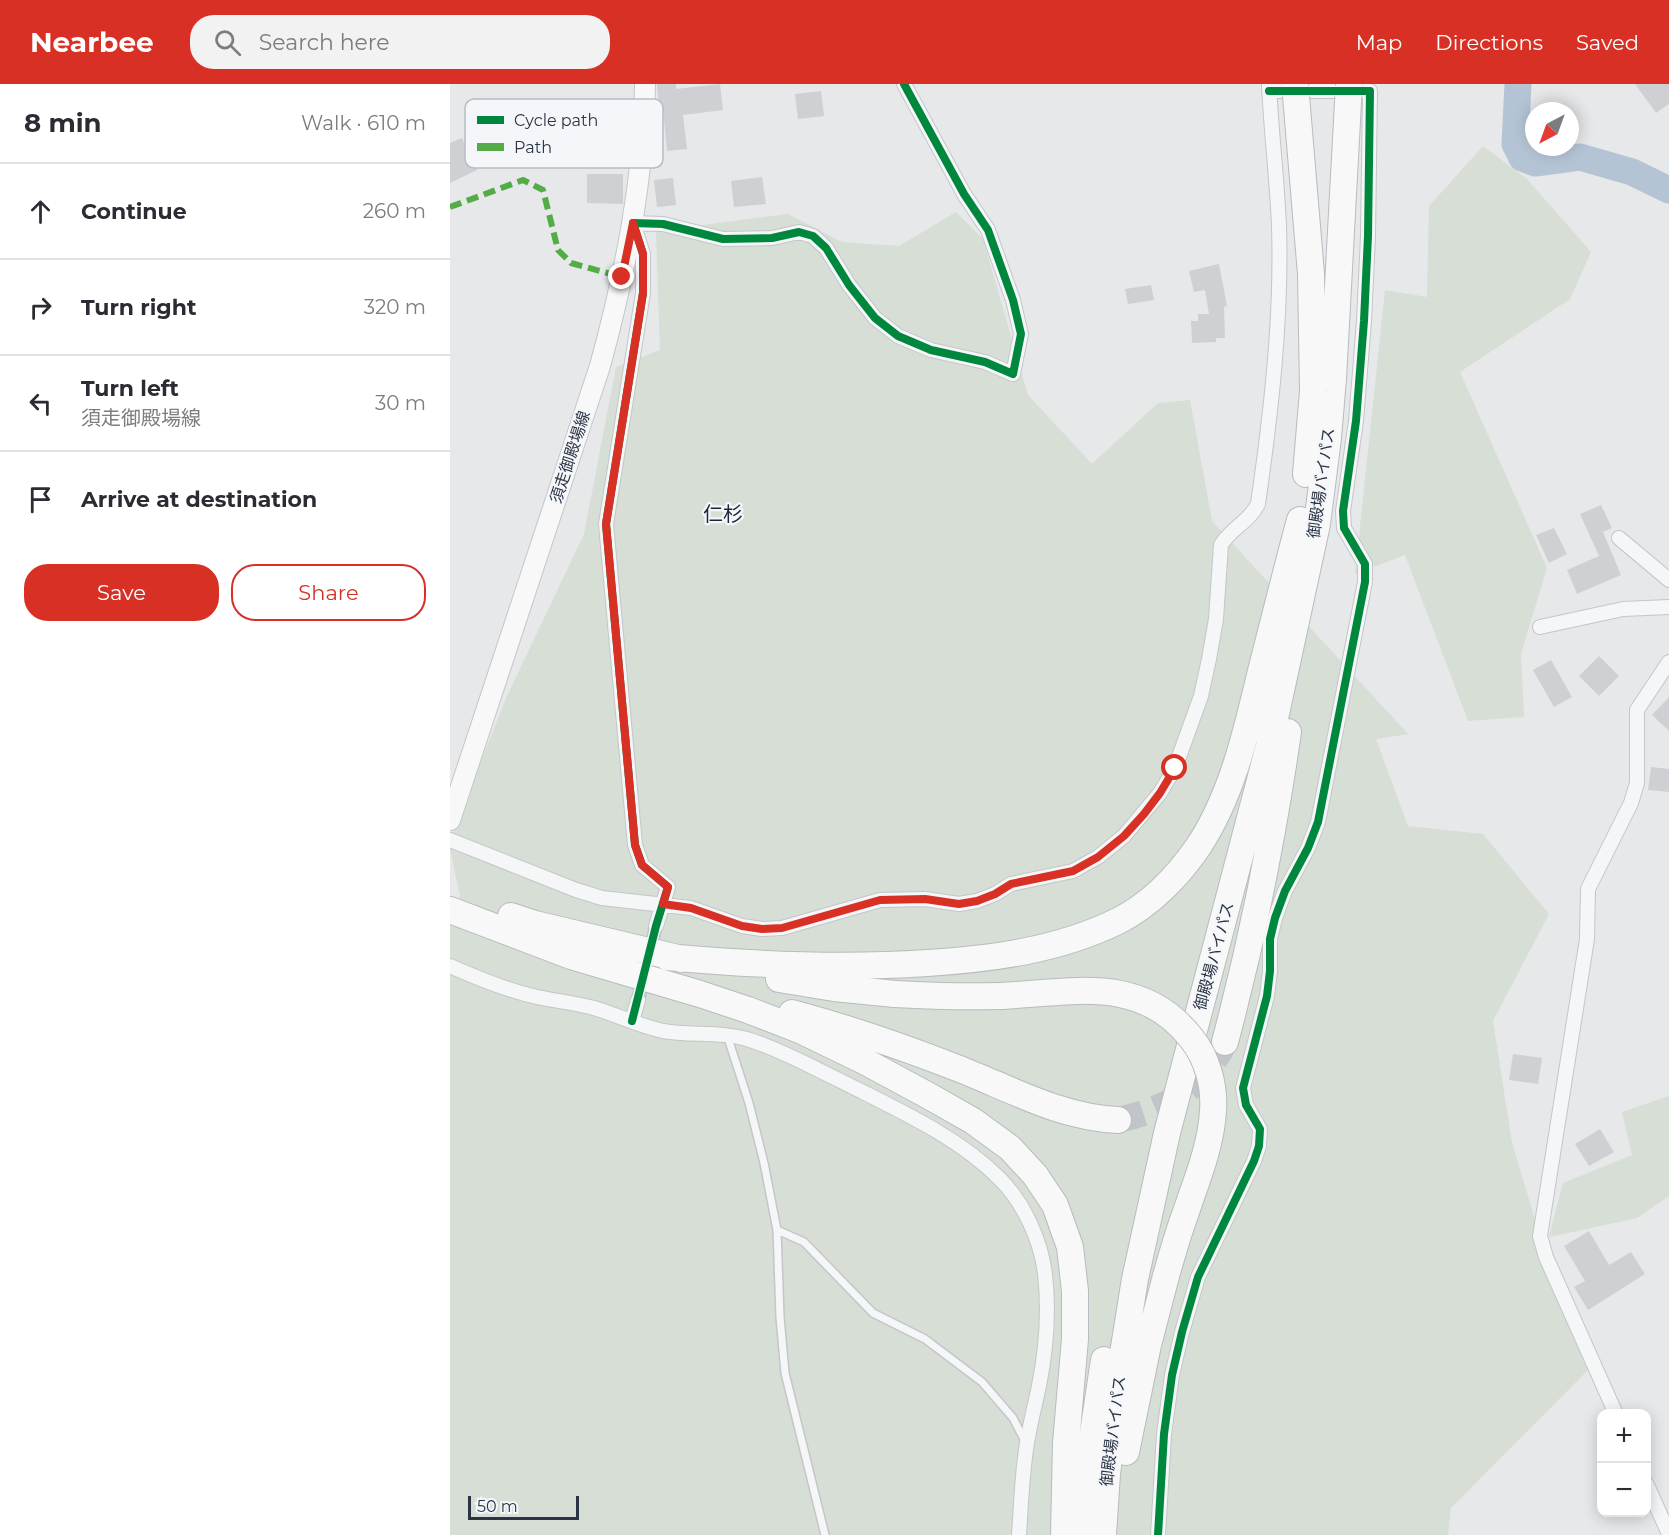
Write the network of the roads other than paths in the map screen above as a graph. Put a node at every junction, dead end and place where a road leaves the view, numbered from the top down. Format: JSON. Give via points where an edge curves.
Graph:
{"nodes":[{"id":1,"x":904,"y":84,"type":"edge"},
{"id":2,"x":1295,"y":84,"type":"edge"},
{"id":3,"x":1349,"y":84,"type":"edge"},
{"id":4,"x":1269,"y":87,"type":"edge"},
{"id":5,"x":639,"y":168,"type":"edge"},
{"id":6,"x":633,"y":223,"type":"junction"},
{"id":7,"x":1323,"y":385,"type":"junction"},
{"id":8,"x":1308,"y":522,"type":"junction"},
{"id":9,"x":1619,"y":538,"type":"dead end"},
{"id":10,"x":1669,"y":580,"type":"edge"},
{"id":11,"x":1669,"y":607,"type":"edge"},
{"id":12,"x":1540,"y":627,"type":"dead end"},
{"id":13,"x":1669,"y":662,"type":"edge"},
{"id":14,"x":450,"y":820,"type":"edge"},
{"id":15,"x":450,"y":840,"type":"edge"},
{"id":16,"x":663,"y":904,"type":"junction"},
{"id":17,"x":456,"y":905,"type":"edge"},
{"id":18,"x":656,"y":926,"type":"tunnel mouth"},
{"id":19,"x":528,"y":940,"type":"junction"},
{"id":20,"x":667,"y":957,"type":"junction"},
{"id":21,"x":450,"y":966,"type":"edge"},
{"id":22,"x":638,"y":1000,"type":"tunnel mouth"},
{"id":23,"x":632,"y":1020,"type":"junction"},
{"id":24,"x":727,"y":1035,"type":"junction"},
{"id":25,"x":1225,"y":1042,"type":"tunnel mouth"},
{"id":26,"x":1118,"y":1120,"type":"tunnel mouth"},
{"id":27,"x":777,"y":1230,"type":"junction"},
{"id":28,"x":1614,"y":1409,"type":"edge"},
{"id":29,"x":1026,"y":1444,"type":"junction"},
{"id":30,"x":1651,"y":1492,"type":"edge"},
{"id":31,"x":1669,"y":1534,"type":"edge"},
{"id":32,"x":825,"y":1535,"type":"edge"},
{"id":33,"x":1019,"y":1535,"type":"edge"},
{"id":34,"x":1064,"y":1535,"type":"edge"},
{"id":35,"x":1081,"y":1535,"type":"edge"},
{"id":36,"x":1103,"y":1535,"type":"edge"},
{"id":37,"x":1112,"y":1535,"type":"edge"},
{"id":38,"x":1158,"y":1535,"type":"edge"}],
"edges":[{"from":1,"to":6,"type":"street","via":[[988,230],[1021,334],[1013,374],[898,336],[875,318],[826,248],[813,236],[799,232],[772,238],[723,239],[663,224]]},
{"from":2,"to":7,"type":"highway","bridge":true},
{"from":3,"to":7,"type":"highway","bridge":true},
{"from":4,"to":16,"type":"street","via":[[1279,274],[1258,504],[1254,513],[1227,535],[1221,545],[1216,619],[1201,696],[1175,768],[1160,793],[1124,836],[1098,857],[1073,871],[1011,884],[977,901],[959,904],[925,899],[880,900],[782,928],[762,929]]},
{"from":4,"to":38,"type":"street","via":[[1370,91],[1364,321],[1356,421],[1342,511],[1344,528],[1365,564],[1365,582],[1318,822],[1285,891],[1270,939],[1267,996],[1244,1088],[1246,1105],[1260,1129],[1259,1146],[1198,1277],[1172,1376]]},
{"from":5,"to":6,"type":"main road","name":"須走御殿場線"},
{"from":6,"to":14,"type":"main road","name":"須走御殿場線","via":[[600,366]]},
{"from":6,"to":16,"type":"street","via":[[643,254],[643,293],[606,524],[635,845],[642,865],[668,887]]},
{"from":7,"to":8,"type":"highway","name":"御殿場バイパス","via":[[1310,443]]},
{"from":8,"to":20,"type":"highway","via":[[1244,740],[1218,810],[1177,875],[1121,920],[1052,946],[960,961],[787,966]]},
{"from":8,"to":25,"type":"highway","via":[[1285,751]]},
{"from":8,"to":35,"type":"highway","name":"御殿場バイパス","via":[[1252,759],[1154,1129],[1120,1276],[1087,1473]]},
{"from":8,"to":36,"type":"highway","name":"御殿場バイパス","via":[[1269,746],[1167,1133],[1135,1279],[1118,1383]]},
{"from":9,"to":10,"type":"street"},
{"from":11,"to":12,"type":"street","via":[[1623,609]]},
{"from":13,"to":28,"type":"street","via":[[1636,710],[1637,783],[1631,804],[1588,889],[1587,939],[1540,1236]]},
{"from":15,"to":16,"type":"street","via":[[602,898]]},
{"from":16,"to":18,"type":"street"},
{"from":17,"to":19,"type":"highway"},
{"from":17,"to":20,"type":"highway"},
{"from":19,"to":26,"type":"highway","via":[[819,1021],[946,1064],[1074,1114]]},
{"from":19,"to":34,"type":"highway","via":[[800,1030],[973,1121],[1010,1148],[1035,1175],[1055,1205],[1070,1247],[1075,1291]]},
{"from":20,"to":37,"type":"highway","bridge":true,"via":[[834,988],[895,994],[953,997],[1120,992],[1145,1000],[1183,1027],[1206,1062],[1214,1110],[1205,1153],[1166,1276],[1132,1419]]},
{"from":21,"to":23,"type":"street","via":[[495,986]]},
{"from":22,"to":23,"type":"street"},
{"from":23,"to":24,"type":"street","via":[[686,1034]]},
{"from":24,"to":27,"type":"lane","via":[[762,1153]]},
{"from":24,"to":29,"type":"street","via":[[802,1062],[960,1146],[1002,1181],[1018,1202],[1040,1251],[1046,1299],[1040,1383]]},
{"from":27,"to":29,"type":"lane","via":[[804,1242],[873,1313],[925,1339],[982,1382],[1013,1419]]},
{"from":27,"to":32,"type":"lane","via":[[785,1372]]},
{"from":29,"to":33,"type":"street"},
{"from":30,"to":31,"type":"street"}]}
